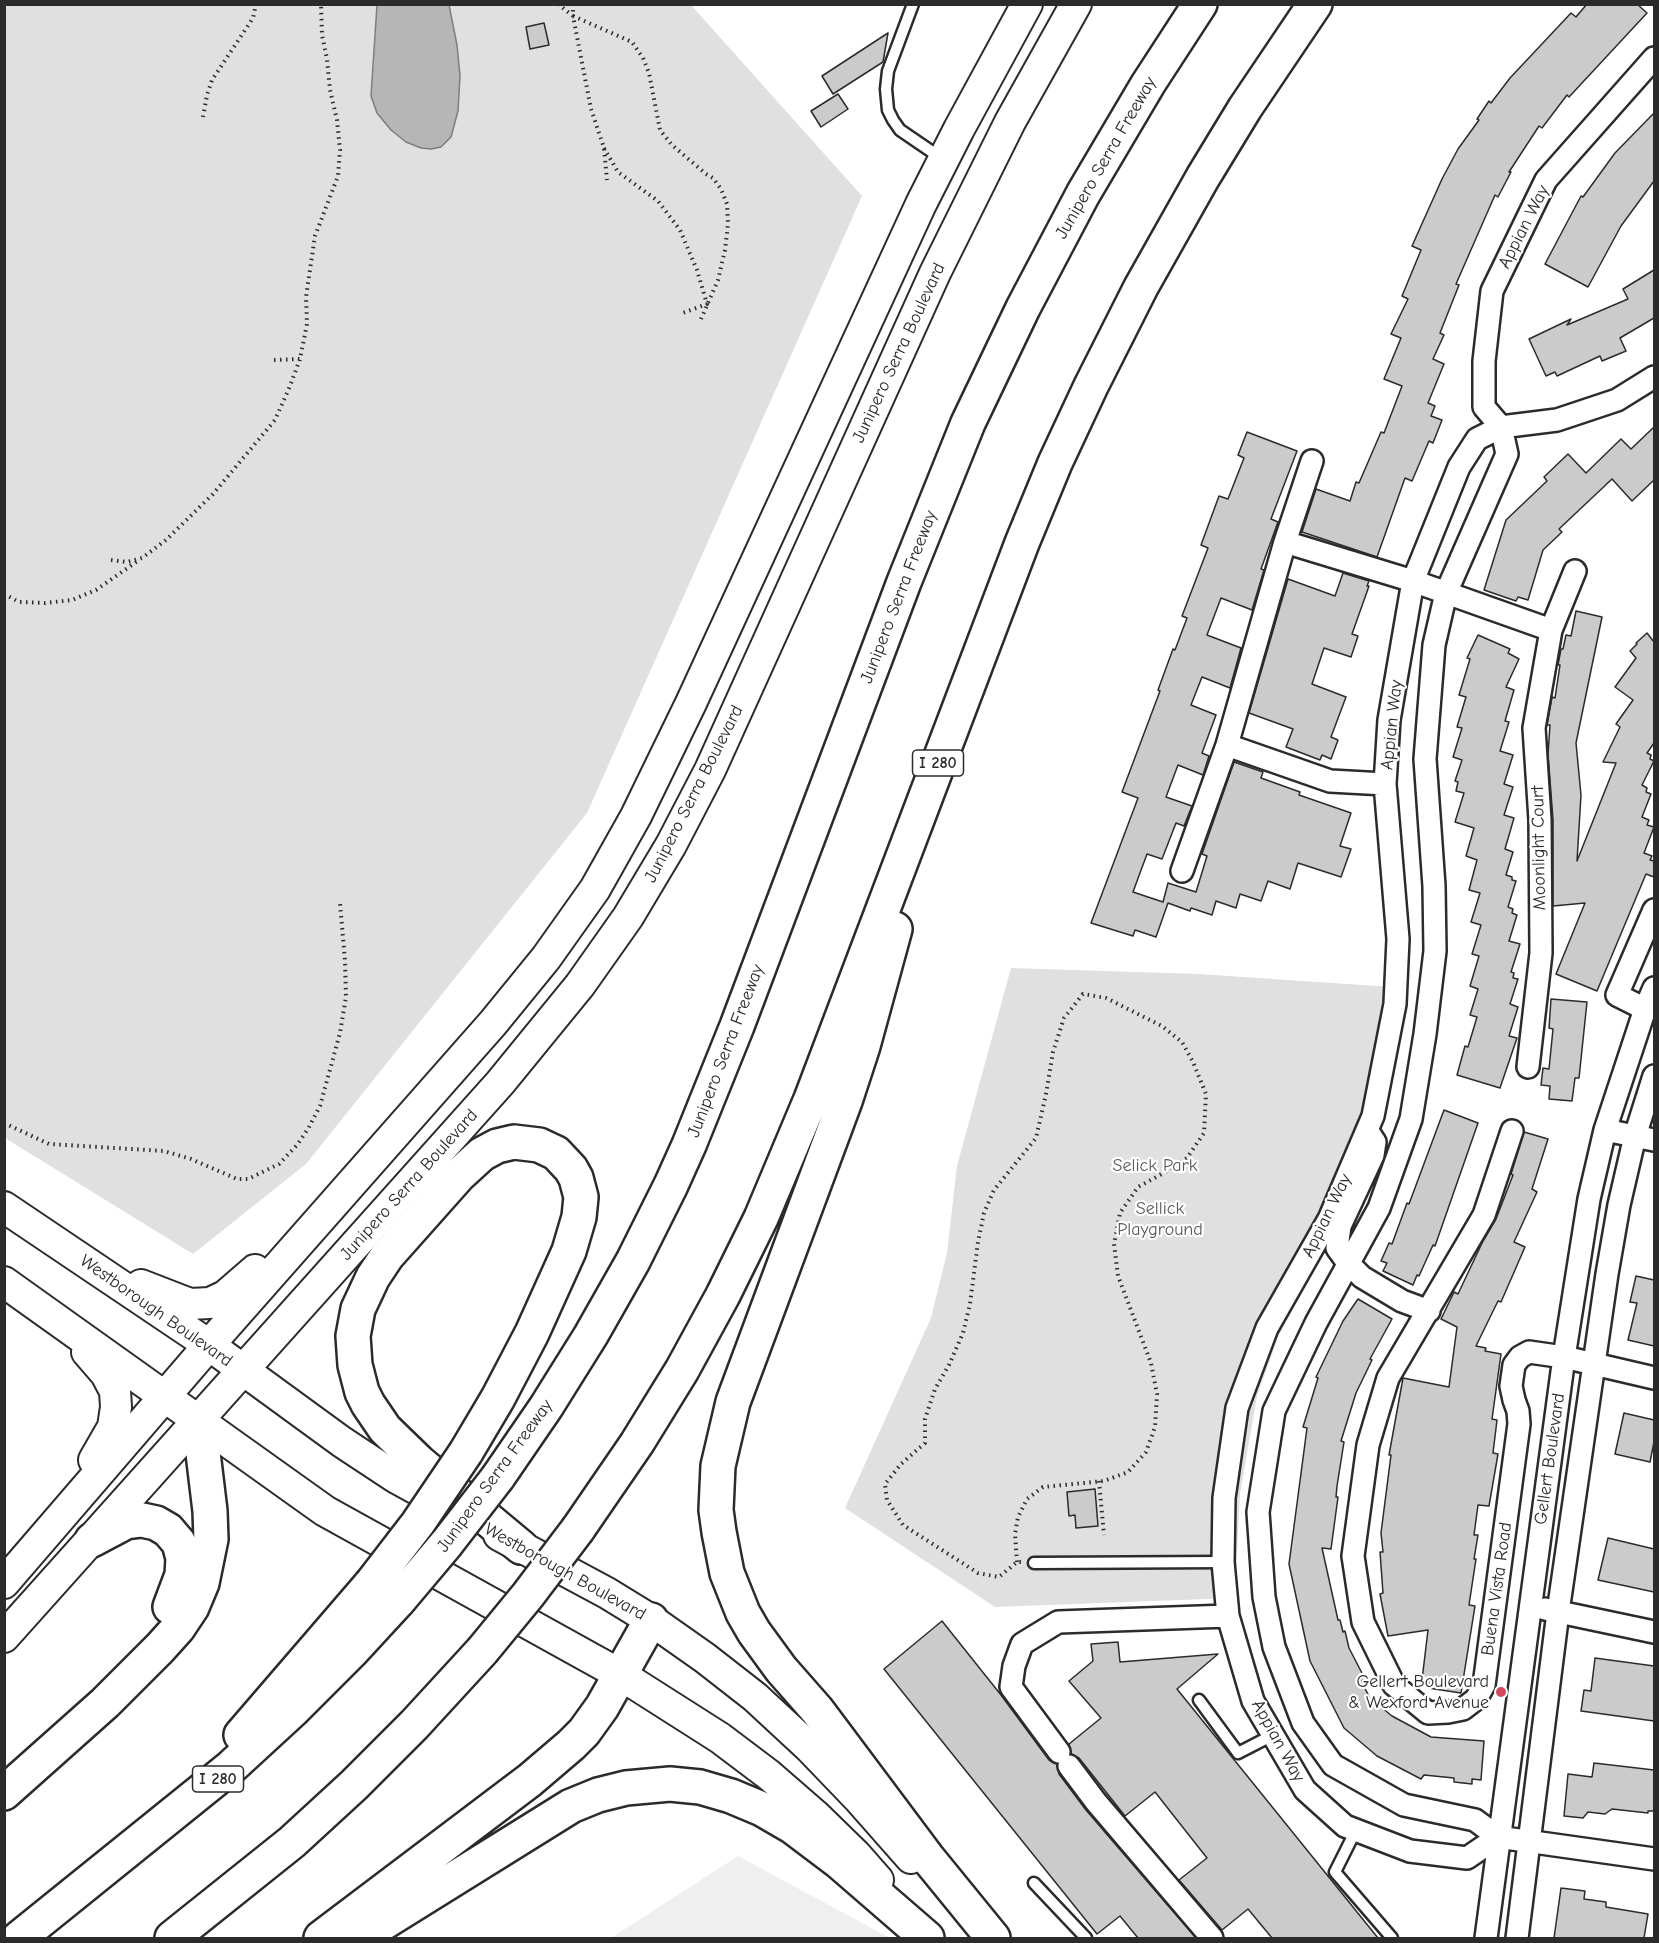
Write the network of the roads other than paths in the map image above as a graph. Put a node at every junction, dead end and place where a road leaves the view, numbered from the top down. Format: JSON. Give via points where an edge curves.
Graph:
{"nodes":[{"id":1,"x":913,"y":4,"type":"edge"},
{"id":2,"x":1027,"y":4,"type":"edge"},
{"id":3,"x":1076,"y":4,"type":"edge"},
{"id":4,"x":1200,"y":4,"type":"edge"},
{"id":5,"x":1315,"y":4,"type":"edge"},
{"id":6,"x":1654,"y":58,"type":"edge"},
{"id":7,"x":943,"y":160,"type":"junction"},
{"id":8,"x":1654,"y":377,"type":"edge"},
{"id":9,"x":1501,"y":427,"type":"junction"},
{"id":10,"x":1312,"y":461,"type":"dead end"},
{"id":11,"x":1285,"y":542,"type":"junction"},
{"id":12,"x":1575,"y":571,"type":"dead end"},
{"id":13,"x":1413,"y":581,"type":"junction"},
{"id":14,"x":1446,"y":593,"type":"junction"},
{"id":15,"x":1551,"y":630,"type":"junction"},
{"id":16,"x":946,"y":742,"type":"junction"},
{"id":17,"x":1227,"y":745,"type":"junction"},
{"id":18,"x":1386,"y":784,"type":"junction"},
{"id":19,"x":1182,"y":871,"type":"dead end"},
{"id":20,"x":1654,"y":910,"type":"edge"},
{"id":21,"x":1654,"y":988,"type":"edge"},
{"id":22,"x":1645,"y":1009,"type":"junction"},
{"id":23,"x":1528,"y":1067,"type":"dead end"},
{"id":24,"x":1654,"y":1076,"type":"edge"},
{"id":25,"x":1367,"y":1130,"type":"junction"},
{"id":26,"x":1605,"y":1130,"type":"junction"},
{"id":27,"x":1512,"y":1131,"type":"dead end"},
{"id":28,"x":1645,"y":1138,"type":"edge"},
{"id":29,"x":353,"y":1182,"type":"junction"},
{"id":30,"x":4,"y":1207,"type":"edge"},
{"id":31,"x":1348,"y":1263,"type":"junction"},
{"id":32,"x":93,"y":1267,"type":"junction"},
{"id":33,"x":4,"y":1282,"type":"edge"},
{"id":34,"x":1429,"y":1311,"type":"junction"},
{"id":35,"x":59,"y":1321,"type":"junction"},
{"id":36,"x":209,"y":1345,"type":"junction"},
{"id":37,"x":1564,"y":1357,"type":"junction"},
{"id":38,"x":1594,"y":1364,"type":"junction"},
{"id":39,"x":243,"y":1371,"type":"junction"},
{"id":40,"x":1654,"y":1378,"type":"edge"},
{"id":41,"x":164,"y":1397,"type":"junction"},
{"id":42,"x":199,"y":1420,"type":"junction"},
{"id":43,"x":57,"y":1522,"type":"junction"},
{"id":44,"x":92,"y":1540,"type":"junction"},
{"id":45,"x":521,"y":1547,"type":"junction"},
{"id":46,"x":1223,"y":1562,"type":"junction"},
{"id":47,"x":1034,"y":1563,"type":"dead end"},
{"id":48,"x":4,"y":1583,"type":"edge"},
{"id":49,"x":1529,"y":1606,"type":"junction"},
{"id":50,"x":1558,"y":1612,"type":"junction"},
{"id":51,"x":1228,"y":1616,"type":"junction"},
{"id":52,"x":651,"y":1620,"type":"junction"},
{"id":53,"x":1654,"y":1632,"type":"edge"},
{"id":54,"x":4,"y":1637,"type":"edge"},
{"id":55,"x":621,"y":1675,"type":"junction"},
{"id":56,"x":1199,"y":1700,"type":"dead end"},
{"id":57,"x":105,"y":1703,"type":"junction"},
{"id":58,"x":1273,"y":1735,"type":"junction"},
{"id":59,"x":4,"y":1793,"type":"edge"},
{"id":60,"x":166,"y":1822,"type":"junction"},
{"id":61,"x":1356,"y":1830,"type":"junction"},
{"id":62,"x":1498,"y":1837,"type":"junction"},
{"id":63,"x":1529,"y":1841,"type":"junction"},
{"id":64,"x":1654,"y":1859,"type":"edge"},
{"id":65,"x":1034,"y":1883,"type":"dead end"},
{"id":66,"x":19,"y":1938,"type":"edge"},
{"id":67,"x":172,"y":1938,"type":"edge"},
{"id":68,"x":321,"y":1938,"type":"edge"},
{"id":69,"x":359,"y":1938,"type":"edge"},
{"id":70,"x":928,"y":1938,"type":"edge"},
{"id":71,"x":985,"y":1938,"type":"edge"},
{"id":72,"x":993,"y":1938,"type":"edge"},
{"id":73,"x":1086,"y":1938,"type":"edge"},
{"id":74,"x":1212,"y":1938,"type":"edge"},
{"id":75,"x":1392,"y":1938,"type":"edge"},
{"id":76,"x":1486,"y":1938,"type":"edge"},
{"id":77,"x":1517,"y":1938,"type":"edge"}],
"edges":[{"from":1,"to":7,"type":"lane","via":[[888,71],[888,110],[900,130]]},
{"from":2,"to":7,"type":"main road"},
{"from":3,"to":39,"type":"main road","name":"Junipero Serra Boulevard","via":[[972,197],[710,770],[650,881],[580,985],[527,1051]]},
{"from":4,"to":60,"type":"highway","name":"Junipero Serra Freeway","number":"I 280","bridge":true,"via":[[1083,194],[968,423],[915,552],[729,1046],[667,1194],[628,1270],[546,1407],[447,1543],[399,1600],[294,1710]]},
{"from":5,"to":16,"type":"highway","number":"I 280","via":[[1213,159],[1121,325],[1038,503]]},
{"from":6,"to":9,"type":"street","name":"Appian Way","via":[[1546,180],[1491,291],[1484,407]]},
{"from":7,"to":29,"type":"main road","via":[[691,703],[616,853],[546,958]]},
{"from":8,"to":9,"type":"street","via":[[1617,400],[1557,420]]},
{"from":9,"to":13,"type":"street","name":"Appian Way","via":[[1478,439],[1459,467]]},
{"from":9,"to":14,"type":"street","name":"Appian Way","via":[[1507,454]]},
{"from":10,"to":11,"type":"street"},
{"from":11,"to":13,"type":"street"},
{"from":11,"to":17,"type":"street"},
{"from":12,"to":15,"type":"street","name":"Moonlight Court"},
{"from":13,"to":14,"type":"street"},
{"from":13,"to":18,"type":"street","name":"Appian Way","via":[[1389,720]]},
{"from":14,"to":15,"type":"street"},
{"from":14,"to":31,"type":"street","name":"Appian Way","via":[[1434,645],[1425,759],[1436,951],[1425,1034],[1411,1119],[1379,1208]]},
{"from":15,"to":23,"type":"street","name":"Moonlight Court","via":[[1534,728],[1540,820],[1541,953]]},
{"from":16,"to":67,"type":"highway","number":"I 280","bridge":true,"via":[[811,1099],[756,1228],[660,1406],[578,1529],[482,1651],[354,1785],[284,1849]]},
{"from":16,"to":72,"type":"highway","via":[[863,1046],[733,1402],[718,1466],[716,1510],[728,1573],[754,1632]]},
{"from":17,"to":18,"type":"street","via":[[1330,781]]},
{"from":17,"to":19,"type":"street"},
{"from":18,"to":25,"type":"street","name":"Appian Way","via":[[1398,939],[1395,1004]]},
{"from":20,"to":22,"type":"street","via":[[1617,995]]},
{"from":21,"to":22,"type":"street","name":"Gellert Boulevard"},
{"from":22,"to":26,"type":"street","name":"Gellert Boulevard"},
{"from":24,"to":28,"type":"street","name":"Gellert Boulevard"},
{"from":25,"to":31,"type":"street","via":[[1375,1142],[1373,1155],[1338,1234],[1337,1248]]},
{"from":25,"to":46,"type":"street","name":"Appian Way","via":[[1329,1219],[1267,1328],[1237,1408],[1224,1498]]},
{"from":26,"to":28,"type":"street"},
{"from":26,"to":37,"type":"street","name":"Gellert Boulevard","via":[[1589,1199]]},
{"from":27,"to":34,"type":"street","name":"Buena Vista Road","via":[[1484,1215]]},
{"from":28,"to":38,"type":"street","name":"Gellert Boulevard","via":[[1619,1205]]},
{"from":29,"to":32,"type":"main road","via":[[225,1296],[210,1303],[190,1304]]},
{"from":29,"to":36,"type":"main road"},
{"from":30,"to":32,"type":"main road","name":"Westborough Boulevard"},
{"from":31,"to":34,"type":"street","via":[[1362,1277],[1402,1301]]},
{"from":31,"to":62,"type":"street","name":"Appian Way","via":[[1274,1411],[1258,1512],[1264,1597],[1274,1647],[1303,1723],[1333,1765],[1404,1805],[1475,1820]]},
{"from":32,"to":36,"type":"main road","name":"Westborough Boulevard"},
{"from":33,"to":35,"type":"main road"},
{"from":34,"to":37,"type":"street","name":"Buena Vista Road","via":[[1388,1378],[1374,1423],[1353,1556],[1363,1622],[1394,1685],[1428,1713],[1463,1709],[1476,1699],[1484,1685],[1519,1424],[1511,1386],[1514,1365],[1529,1352]]},
{"from":35,"to":41,"type":"main road"},
{"from":35,"to":43,"type":"main road","via":[[106,1374],[115,1391],[116,1407],[113,1427]]},
{"from":36,"to":39,"type":"main road","name":"Westborough Boulevard"},
{"from":36,"to":41,"type":"main road"},
{"from":37,"to":38,"type":"street","name":"Buena Vista Road"},
{"from":37,"to":49,"type":"street","name":"Gellert Boulevard"},
{"from":38,"to":40,"type":"street","name":"Buena Vista Road"},
{"from":38,"to":50,"type":"street","name":"Gellert Boulevard"},
{"from":39,"to":42,"type":"main road","name":"Junipero Serra Boulevard"},
{"from":39,"to":45,"type":"main road","name":"Westborough Boulevard","via":[[395,1477]]},
{"from":41,"to":42,"type":"main road"},
{"from":41,"to":43,"type":"main road"},
{"from":42,"to":44,"type":"main road","name":"Junipero Serra Boulevard"},
{"from":42,"to":55,"type":"main road","via":[[325,1511]]},
{"from":42,"to":57,"type":"highway","via":[[211,1539],[202,1583],[178,1628]]},
{"from":43,"to":48,"type":"main road"},
{"from":44,"to":54,"type":"main road","name":"Junipero Serra Boulevard"},
{"from":44,"to":57,"type":"highway","via":[[126,1522],[142,1520],[168,1530],[183,1558],[182,1575],[164,1620],[140,1660]]},
{"from":45,"to":52,"type":"main road","name":"Westborough Boulevard"},
{"from":45,"to":60,"type":"highway","bridge":true,"via":[[419,1462],[385,1429],[362,1392],[353,1336],[358,1309],[373,1276],[454,1181],[489,1150],[506,1144],[530,1143],[556,1154],[571,1169],[581,1197],[579,1217],[570,1251],[498,1398],[466,1452],[418,1523],[371,1584]]},
{"from":46,"to":47,"type":"lane"},
{"from":46,"to":51,"type":"street","name":"Appian Way"},
{"from":49,"to":50,"type":"street"},
{"from":49,"to":62,"type":"street","name":"Gellert Boulevard"},
{"from":50,"to":53,"type":"street"},
{"from":50,"to":63,"type":"street","name":"Gellert Boulevard"},
{"from":51,"to":58,"type":"street","name":"Appian Way","via":[[1253,1701]]},
{"from":51,"to":74,"type":"street","via":[[1058,1622],[1022,1644],[1011,1687],[1096,1802]]},
{"from":52,"to":55,"type":"highway"},
{"from":52,"to":71,"type":"main road","name":"Westborough Boulevard","via":[[755,1697],[810,1748]]},
{"from":55,"to":68,"type":"highway","via":[[592,1721],[571,1745]]},
{"from":55,"to":70,"type":"main road","via":[[720,1738],[769,1775],[856,1855]]},
{"from":56,"to":58,"type":"lane","via":[[1238,1753]]},
{"from":57,"to":59,"type":"highway"},
{"from":58,"to":61,"type":"street","name":"Appian Way","via":[[1305,1790],[1345,1826]]},
{"from":60,"to":66,"type":"highway","name":"Junipero Serra Freeway","number":"I 280"},
{"from":61,"to":62,"type":"street","name":"Appian Way","via":[[1410,1851],[1467,1858]]},
{"from":61,"to":75,"type":"lane","via":[[1335,1872]]},
{"from":62,"to":63,"type":"street","name":"Appian Way"},
{"from":62,"to":76,"type":"street","name":"Gellert Boulevard"},
{"from":63,"to":64,"type":"street","name":"Appian Way"},
{"from":63,"to":77,"type":"street","name":"Gellert Boulevard"},
{"from":65,"to":73,"type":"lane"},
{"from":69,"to":70,"type":"highway","via":[[571,1806],[626,1788],[670,1784],[731,1796],[794,1827]]}]}
